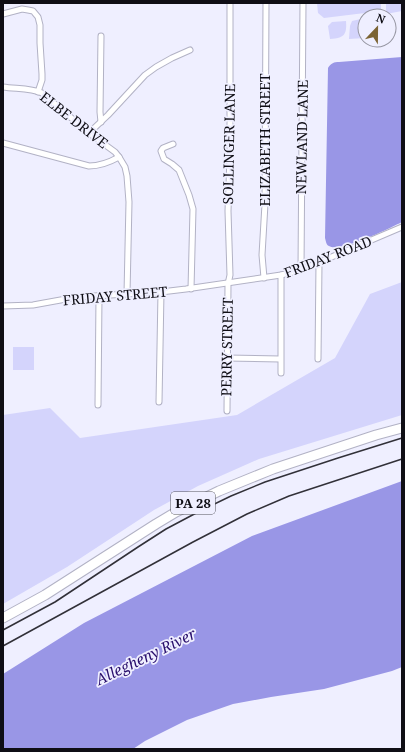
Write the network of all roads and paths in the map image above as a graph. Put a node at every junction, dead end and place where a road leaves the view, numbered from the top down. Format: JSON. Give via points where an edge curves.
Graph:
{"nodes":[{"id":1,"x":230,"y":3,"type":"edge"},
{"id":2,"x":266,"y":3,"type":"edge"},
{"id":3,"x":303,"y":3,"type":"edge"},
{"id":4,"x":3,"y":14,"type":"edge"},
{"id":5,"x":101,"y":36,"type":"dead end"},
{"id":6,"x":190,"y":50,"type":"dead end"},
{"id":7,"x":3,"y":88,"type":"edge"},
{"id":8,"x":38,"y":92,"type":"junction"},
{"id":9,"x":101,"y":122,"type":"junction"},
{"id":10,"x":89,"y":133,"type":"junction"},
{"id":11,"x":3,"y":143,"type":"edge"},
{"id":12,"x":173,"y":144,"type":"dead end"},
{"id":13,"x":119,"y":157,"type":"junction"},
{"id":14,"x":402,"y":228,"type":"edge"},
{"id":15,"x":319,"y":263,"type":"junction"},
{"id":16,"x":301,"y":270,"type":"junction"},
{"id":17,"x":281,"y":275,"type":"junction"},
{"id":18,"x":264,"y":278,"type":"junction"},
{"id":19,"x":228,"y":284,"type":"junction"},
{"id":20,"x":191,"y":289,"type":"junction"},
{"id":21,"x":161,"y":292,"type":"junction"},
{"id":22,"x":127,"y":294,"type":"junction"},
{"id":23,"x":99,"y":296,"type":"junction"},
{"id":24,"x":3,"y":306,"type":"edge"},
{"id":25,"x":227,"y":358,"type":"junction"},
{"id":26,"x":280,"y":359,"type":"junction"},
{"id":27,"x":318,"y":359,"type":"dead end"},
{"id":28,"x":281,"y":373,"type":"dead end"},
{"id":29,"x":159,"y":402,"type":"dead end"},
{"id":30,"x":98,"y":405,"type":"dead end"},
{"id":31,"x":227,"y":411,"type":"dead end"},
{"id":32,"x":402,"y":422,"type":"edge"},
{"id":33,"x":402,"y":428,"type":"edge"},
{"id":34,"x":3,"y":613,"type":"edge"},
{"id":35,"x":3,"y":618,"type":"edge"}],
"edges":[{"from":1,"to":19,"type":"street","name":"SOLLINGER LANE"},
{"from":2,"to":18,"type":"street","name":"ELIZABETH STREET","via":[[265,204],[262,255]]},
{"from":3,"to":16,"type":"street","name":"NEWLAND LANE"},
{"from":4,"to":8,"type":"street","via":[[22,9],[32,11],[38,17],[42,74]]},
{"from":5,"to":9,"type":"street"},
{"from":6,"to":9,"type":"street","via":[[145,75]]},
{"from":7,"to":8,"type":"street","name":"ELBE DRIVE"},
{"from":8,"to":10,"type":"street","name":"ELBE DRIVE"},
{"from":9,"to":10,"type":"street"},
{"from":10,"to":13,"type":"street","name":"ELBE DRIVE"},
{"from":11,"to":13,"type":"street","via":[[89,166]]},
{"from":12,"to":20,"type":"street","via":[[161,151],[164,159],[179,170],[193,209]]},
{"from":13,"to":22,"type":"street","via":[[127,176],[129,202]]},
{"from":14,"to":15,"type":"street","name":"FRIDAY ROAD"},
{"from":15,"to":16,"type":"street","name":"FRIDAY ROAD"},
{"from":15,"to":27,"type":"street"},
{"from":16,"to":17,"type":"street","name":"FRIDAY ROAD"},
{"from":17,"to":18,"type":"street","name":"FRIDAY ROAD"},
{"from":17,"to":26,"type":"street"},
{"from":18,"to":19,"type":"street","name":"FRIDAY ROAD"},
{"from":19,"to":20,"type":"street","name":"FRIDAY STREET"},
{"from":19,"to":25,"type":"street","name":"PERRY STREET"},
{"from":20,"to":21,"type":"street","name":"FRIDAY STREET"},
{"from":21,"to":22,"type":"street","name":"FRIDAY STREET"},
{"from":21,"to":29,"type":"street"},
{"from":22,"to":23,"type":"street","name":"FRIDAY STREET"},
{"from":23,"to":24,"type":"street","name":"FRIDAY STREET","via":[[65,299],[33,306]]},
{"from":23,"to":30,"type":"street"},
{"from":25,"to":26,"type":"street"},
{"from":25,"to":31,"type":"street","name":"PERRY STREET"},
{"from":26,"to":28,"type":"street"},
{"from":32,"to":34,"type":"highway","number":"PA 28","via":[[253,470],[202,493],[162,514]]},
{"from":33,"to":35,"type":"highway","number":"PA 28","via":[[279,467],[219,491],[176,512],[45,595]]}]}
